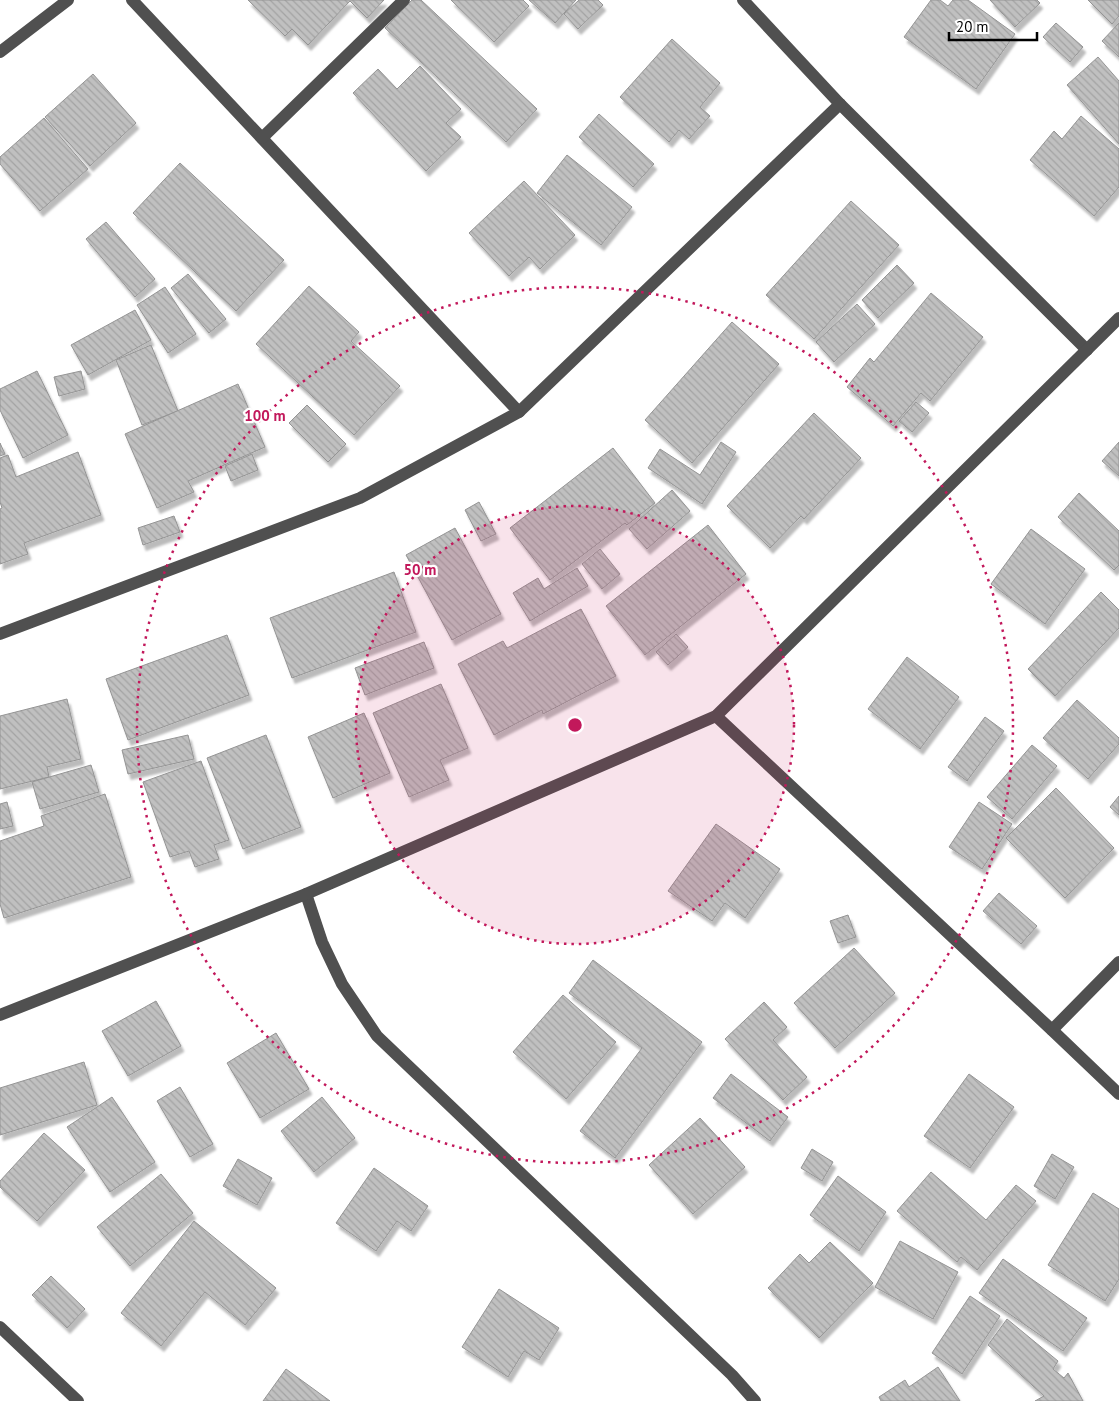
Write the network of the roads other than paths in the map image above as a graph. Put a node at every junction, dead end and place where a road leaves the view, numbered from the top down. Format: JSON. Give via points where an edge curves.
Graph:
{"nodes":[{"id":1,"x":68,"y":0,"type":"edge"},
{"id":2,"x":132,"y":0,"type":"edge"},
{"id":3,"x":404,"y":0,"type":"edge"},
{"id":4,"x":743,"y":0,"type":"edge"},
{"id":5,"x":0,"y":52,"type":"edge"},
{"id":6,"x":840,"y":104,"type":"junction"},
{"id":7,"x":262,"y":138,"type":"junction"},
{"id":8,"x":1119,"y":318,"type":"edge"},
{"id":9,"x":1087,"y":350,"type":"junction"},
{"id":10,"x":520,"y":412,"type":"junction"},
{"id":11,"x":0,"y":634,"type":"edge"},
{"id":12,"x":716,"y":716,"type":"junction"},
{"id":13,"x":306,"y":894,"type":"junction"},
{"id":14,"x":1119,"y":962,"type":"edge"},
{"id":15,"x":0,"y":1015,"type":"edge"},
{"id":16,"x":1052,"y":1030,"type":"junction"},
{"id":17,"x":1119,"y":1094,"type":"edge"},
{"id":18,"x":0,"y":1327,"type":"edge"},
{"id":19,"x":78,"y":1401,"type":"edge"},
{"id":20,"x":755,"y":1401,"type":"edge"}],
"edges":[{"from":1,"to":5,"type":"street"},
{"from":2,"to":7,"type":"street"},
{"from":3,"to":7,"type":"street"},
{"from":4,"to":6,"type":"street"},
{"from":6,"to":9,"type":"street"},
{"from":6,"to":10,"type":"street"},
{"from":7,"to":10,"type":"street"},
{"from":8,"to":9,"type":"street"},
{"from":9,"to":12,"type":"street"},
{"from":10,"to":11,"type":"street","via":[[360,498]]},
{"from":12,"to":13,"type":"street"},
{"from":12,"to":16,"type":"street"},
{"from":13,"to":15,"type":"street"},
{"from":13,"to":20,"type":"street","via":[[322,942],[342,984],[377,1036],[732,1375]]},
{"from":14,"to":16,"type":"street"},
{"from":16,"to":17,"type":"street"},
{"from":18,"to":19,"type":"street"}]}
